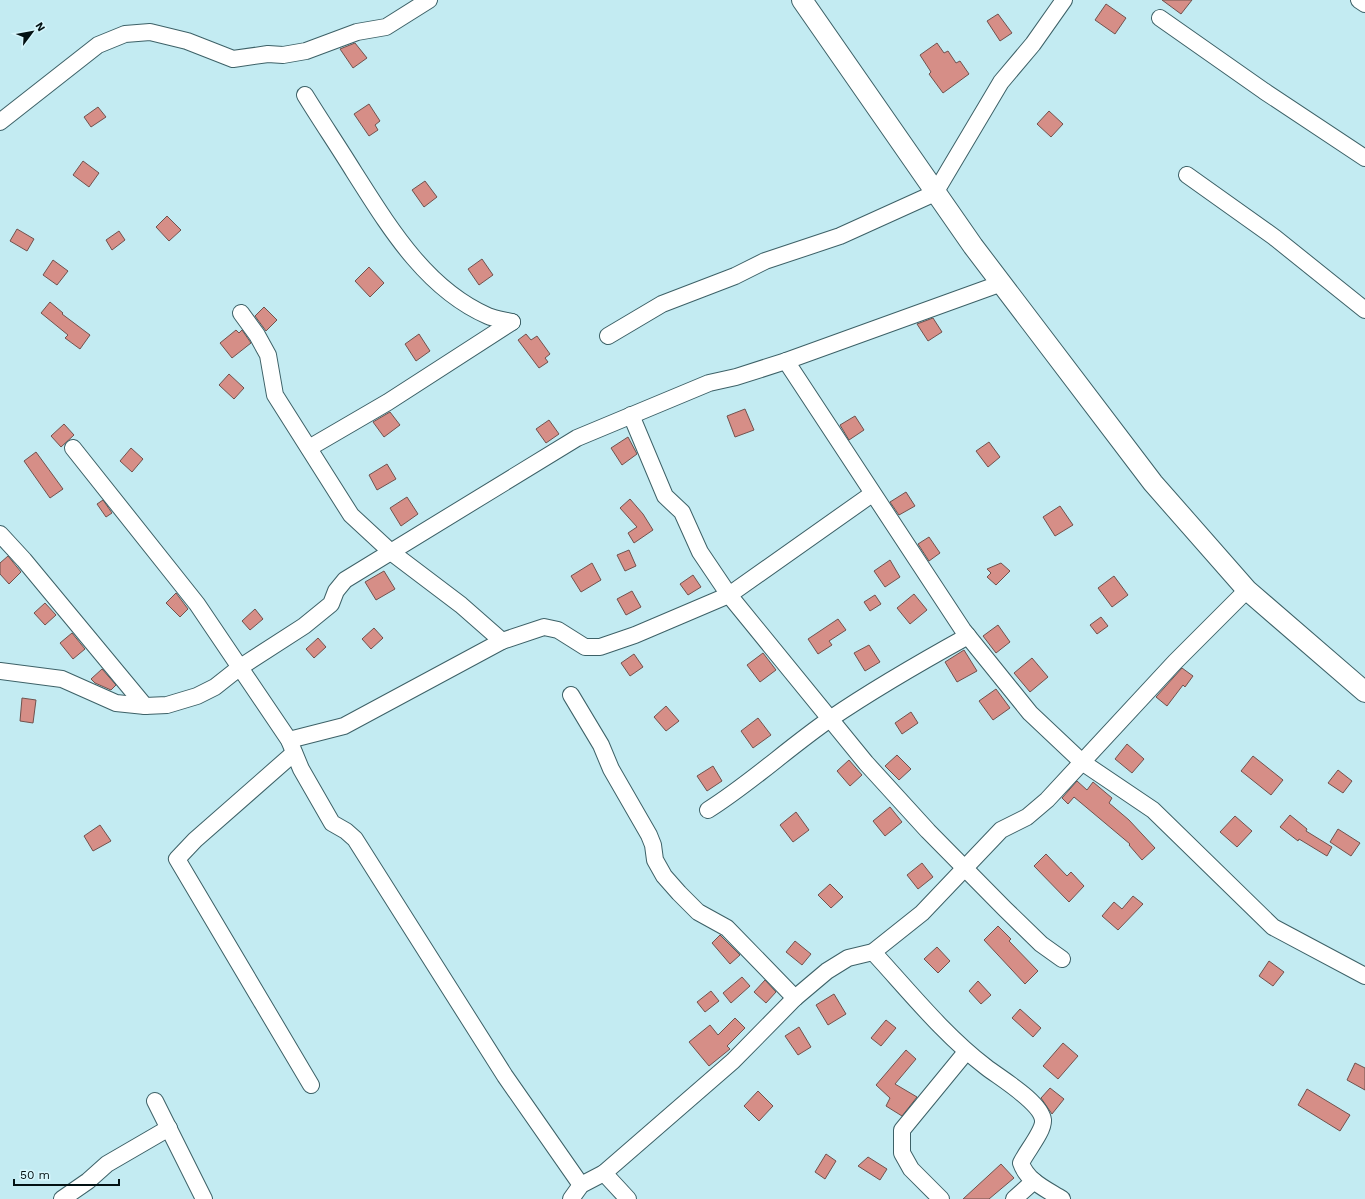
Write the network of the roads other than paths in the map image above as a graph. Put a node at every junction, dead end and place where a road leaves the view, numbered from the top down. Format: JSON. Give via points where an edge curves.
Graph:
{"nodes":[{"id":1,"x":429,"y":0,"type":"edge"},
{"id":2,"x":802,"y":0,"type":"edge"},
{"id":3,"x":1064,"y":0,"type":"edge"},
{"id":4,"x":1358,"y":0,"type":"edge"},
{"id":5,"x":1365,"y":4,"type":"edge"},
{"id":6,"x":1160,"y":18,"type":"dead end"},
{"id":7,"x":304,"y":95,"type":"dead end"},
{"id":8,"x":0,"y":122,"type":"edge"},
{"id":9,"x":1365,"y":158,"type":"edge"},
{"id":10,"x":1187,"y":175,"type":"dead end"},
{"id":11,"x":935,"y":193,"type":"junction"},
{"id":12,"x":1002,"y":283,"type":"junction"},
{"id":13,"x":1365,"y":310,"type":"edge"},
{"id":14,"x":241,"y":313,"type":"dead end"},
{"id":15,"x":608,"y":336,"type":"dead end"},
{"id":16,"x":786,"y":361,"type":"junction"},
{"id":17,"x":631,"y":415,"type":"junction"},
{"id":18,"x":73,"y":448,"type":"dead end"},
{"id":19,"x":309,"y":448,"type":"junction"},
{"id":20,"x":872,"y":494,"type":"junction"},
{"id":21,"x":0,"y":534,"type":"edge"},
{"id":22,"x":391,"y":552,"type":"junction"},
{"id":23,"x":1247,"y":590,"type":"junction"},
{"id":24,"x":729,"y":595,"type":"junction"},
{"id":25,"x":968,"y":636,"type":"junction"},
{"id":26,"x":502,"y":641,"type":"junction"},
{"id":27,"x":239,"y":668,"type":"junction"},
{"id":28,"x":0,"y":671,"type":"edge"},
{"id":29,"x":1365,"y":692,"type":"edge"},
{"id":30,"x":571,"y":695,"type":"dead end"},
{"id":31,"x":145,"y":706,"type":"junction"},
{"id":32,"x":830,"y":719,"type":"junction"},
{"id":33,"x":292,"y":747,"type":"junction"},
{"id":34,"x":1082,"y":762,"type":"junction"},
{"id":35,"x":708,"y":810,"type":"dead end"},
{"id":36,"x":965,"y":867,"type":"junction"},
{"id":37,"x":873,"y":952,"type":"junction"},
{"id":38,"x":1062,"y":959,"type":"dead end"},
{"id":39,"x":1365,"y":976,"type":"edge"},
{"id":40,"x":795,"y":998,"type":"junction"},
{"id":41,"x":966,"y":1052,"type":"junction"},
{"id":42,"x":311,"y":1084,"type":"dead end"},
{"id":43,"x":155,"y":1101,"type":"dead end"},
{"id":44,"x":169,"y":1128,"type":"junction"},
{"id":45,"x":604,"y":1173,"type":"junction"},
{"id":46,"x":1034,"y":1181,"type":"junction"},
{"id":47,"x":581,"y":1185,"type":"junction"},
{"id":48,"x":62,"y":1199,"type":"edge"},
{"id":49,"x":204,"y":1199,"type":"edge"},
{"id":50,"x":571,"y":1199,"type":"edge"},
{"id":51,"x":628,"y":1199,"type":"edge"},
{"id":52,"x":942,"y":1199,"type":"edge"},
{"id":53,"x":1014,"y":1199,"type":"edge"},
{"id":54,"x":1062,"y":1199,"type":"edge"}],
"edges":[{"from":1,"to":8,"type":"street","via":[[386,27],[357,32],[306,51],[283,55],[268,54],[234,59],[187,41],[150,32],[125,34],[98,45]]},
{"from":2,"to":11,"type":"main road"},
{"from":3,"to":11,"type":"street","via":[[1033,44],[1001,82]]},
{"from":4,"to":5,"type":"street"},
{"from":6,"to":9,"type":"street"},
{"from":7,"to":19,"type":"street","via":[[388,225],[424,269],[445,290],[470,307],[490,317],[512,322],[388,402]]},
{"from":10,"to":13,"type":"street","via":[[1274,237]]},
{"from":11,"to":12,"type":"main road"},
{"from":11,"to":15,"type":"street","via":[[840,236],[786,254],[669,301]]},
{"from":12,"to":16,"type":"street"},
{"from":12,"to":23,"type":"main road","via":[[1153,483]]},
{"from":14,"to":19,"type":"street","via":[[268,355],[275,395]]},
{"from":16,"to":17,"type":"street","via":[[709,383]]},
{"from":16,"to":20,"type":"street"},
{"from":17,"to":22,"type":"street","via":[[577,438]]},
{"from":17,"to":24,"type":"street","via":[[665,496],[682,512],[700,552]]},
{"from":18,"to":27,"type":"street","via":[[197,604]]},
{"from":19,"to":22,"type":"street","via":[[351,515]]},
{"from":20,"to":24,"type":"street"},
{"from":20,"to":25,"type":"street"},
{"from":21,"to":31,"type":"street"},
{"from":22,"to":26,"type":"street"},
{"from":22,"to":27,"type":"street","via":[[345,580],[336,591],[331,604],[304,626]]},
{"from":23,"to":29,"type":"main road"},
{"from":23,"to":34,"type":"street","via":[[1208,627]]},
{"from":24,"to":26,"type":"street","via":[[600,647],[585,648],[558,630],[544,627]]},
{"from":24,"to":32,"type":"street"},
{"from":25,"to":32,"type":"street","via":[[910,668]]},
{"from":25,"to":34,"type":"street","via":[[1030,713]]},
{"from":26,"to":33,"type":"street","via":[[344,726]]},
{"from":27,"to":31,"type":"street","via":[[215,687],[197,696],[166,705]]},
{"from":27,"to":33,"type":"street"},
{"from":28,"to":31,"type":"street","via":[[62,679],[116,703]]},
{"from":30,"to":40,"type":"street","via":[[649,835],[655,860],[664,876],[698,912],[727,928]]},
{"from":32,"to":35,"type":"street","via":[[735,793]]},
{"from":32,"to":36,"type":"street","via":[[928,831]]},
{"from":33,"to":42,"type":"street","via":[[177,859]]},
{"from":33,"to":47,"type":"street","via":[[301,769],[332,823],[355,839],[504,1076]]},
{"from":34,"to":36,"type":"street","via":[[1047,800],[1027,817],[1001,830]]},
{"from":34,"to":39,"type":"street","via":[[1153,810],[1274,927]]},
{"from":36,"to":37,"type":"street","via":[[922,913]]},
{"from":36,"to":38,"type":"street","via":[[1027,931]]},
{"from":37,"to":40,"type":"street","via":[[848,958],[827,971]]},
{"from":37,"to":41,"type":"street"},
{"from":40,"to":45,"type":"street","via":[[733,1062]]},
{"from":41,"to":46,"type":"street","via":[[1030,1100],[1043,1118],[1043,1126],[1021,1163],[1024,1172]]},
{"from":41,"to":52,"type":"street","via":[[902,1130],[902,1153],[911,1169]]},
{"from":43,"to":44,"type":"street"},
{"from":44,"to":48,"type":"street","via":[[107,1164]]},
{"from":44,"to":49,"type":"street"},
{"from":45,"to":47,"type":"street"},
{"from":45,"to":51,"type":"street"},
{"from":46,"to":53,"type":"street"},
{"from":46,"to":54,"type":"street"},
{"from":47,"to":50,"type":"street"}]}
